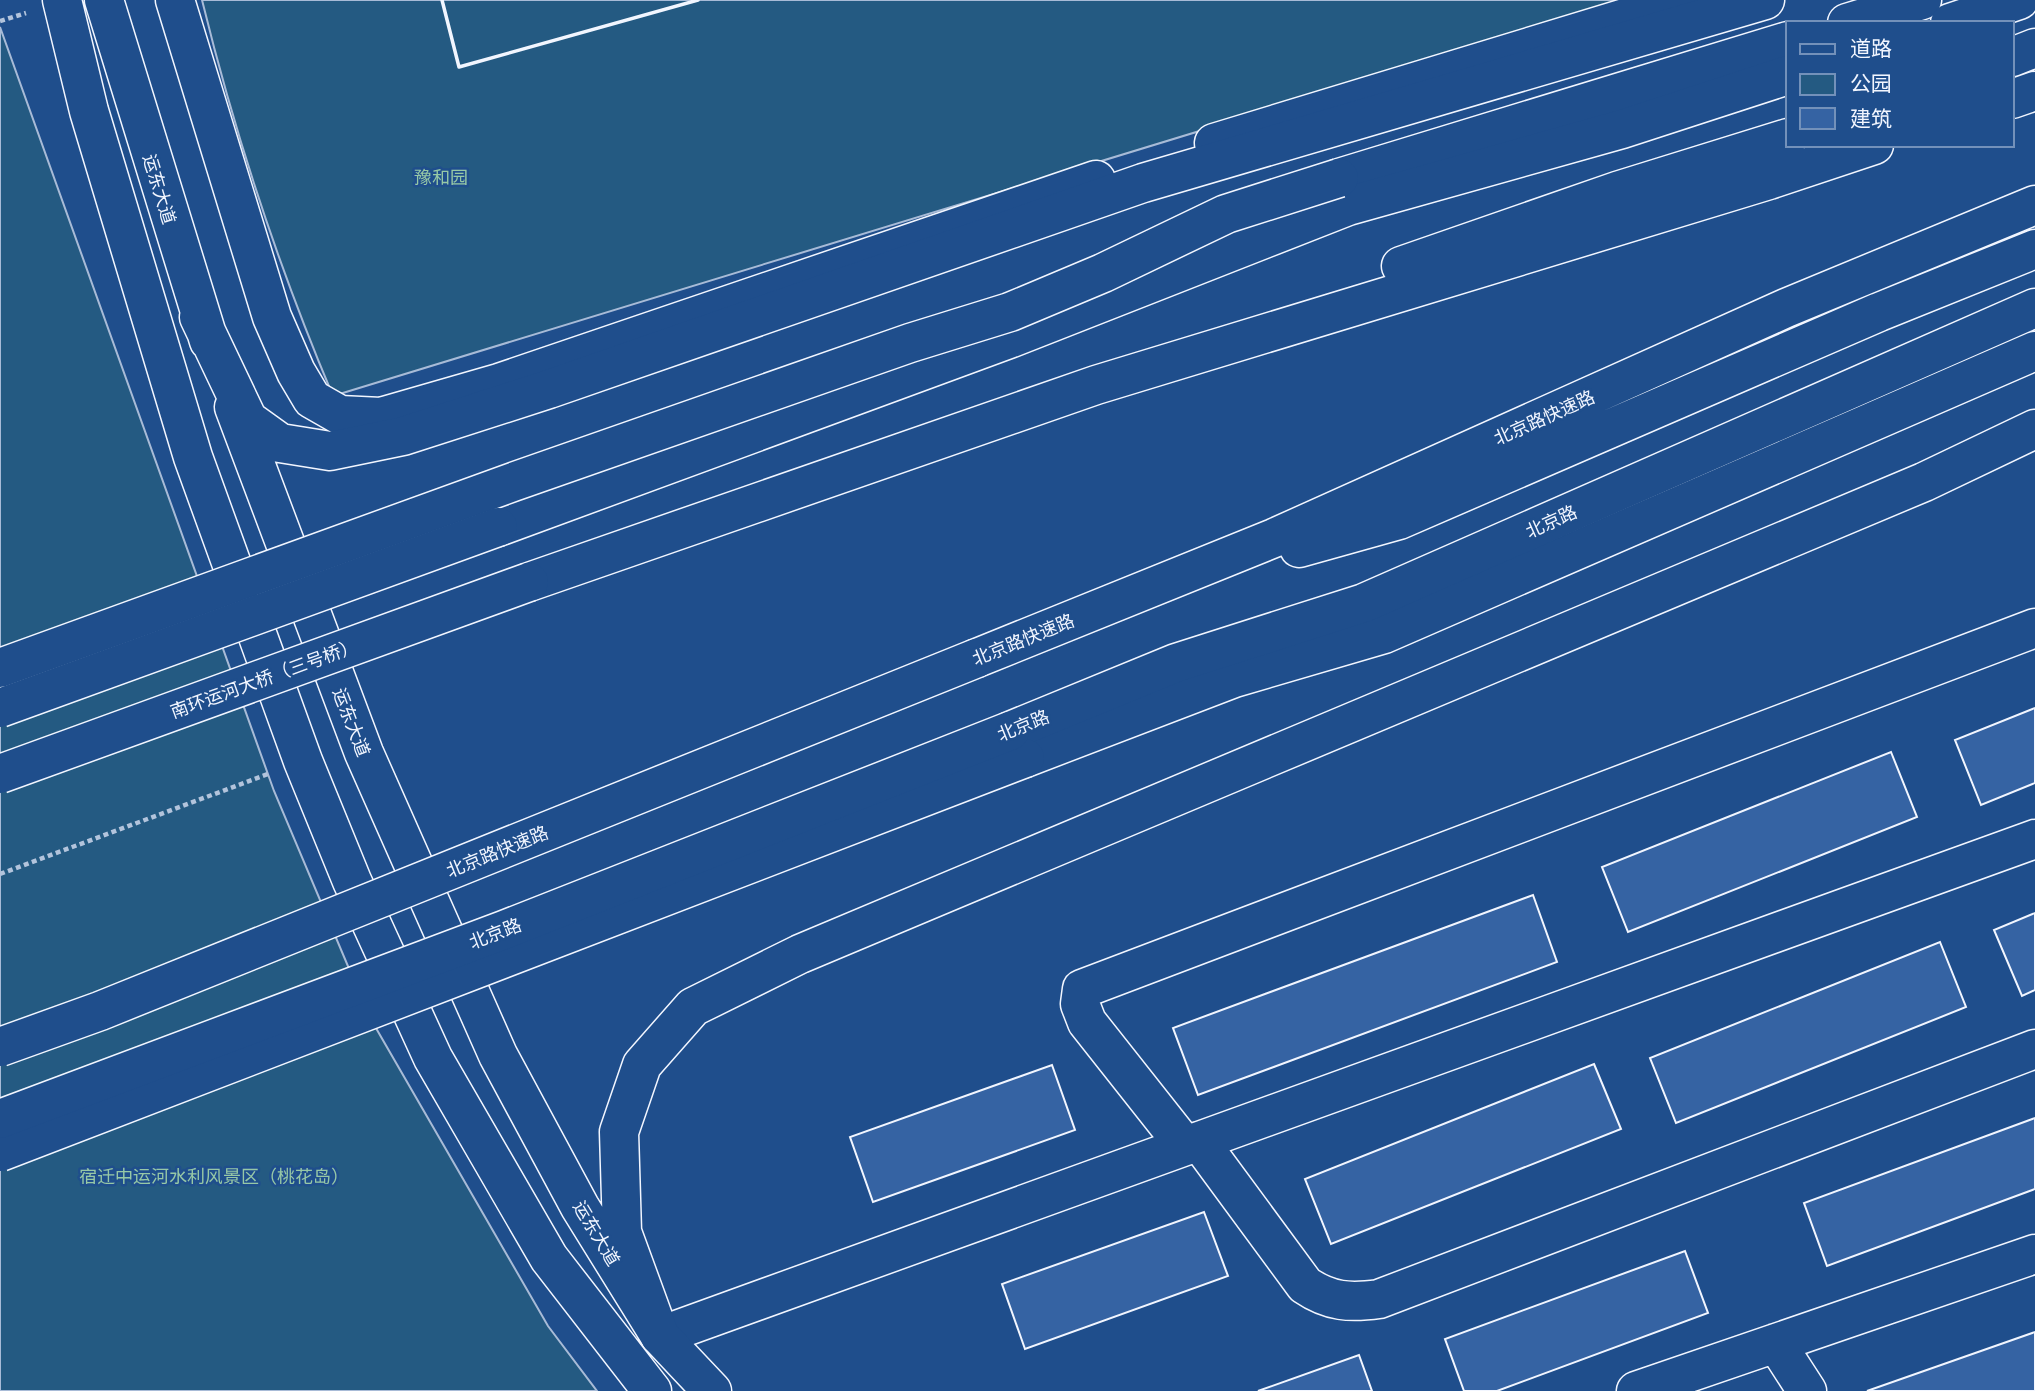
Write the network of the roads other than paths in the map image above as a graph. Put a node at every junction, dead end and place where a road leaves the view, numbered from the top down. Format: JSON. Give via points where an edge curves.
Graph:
{"nodes":[{"id":1,"x":62,"y":0,"type":"edge"},
{"id":2,"x":104,"y":0,"type":"edge"},
{"id":3,"x":175,"y":0,"type":"edge"},
{"id":4,"x":1684,"y":0,"type":"edge"},
{"id":5,"x":1765,"y":0,"type":"edge"},
{"id":6,"x":1922,"y":0,"type":"edge"},
{"id":7,"x":2019,"y":0,"type":"edge"},
{"id":8,"x":1854,"y":21,"type":"edge"},
{"id":9,"x":1956,"y":21,"type":"edge"},
{"id":10,"x":1786,"y":42,"type":"edge"},
{"id":11,"x":2035,"y":48,"type":"edge"},
{"id":12,"x":2014,"y":56,"type":"edge"},
{"id":13,"x":1786,"y":76,"type":"edge"},
{"id":14,"x":2035,"y":91,"type":"edge"},
{"id":15,"x":2014,"y":98,"type":"edge"},
{"id":16,"x":1786,"y":139,"type":"edge"},
{"id":17,"x":1868,"y":147,"type":"edge"},
{"id":18,"x":2035,"y":205,"type":"edge"},
{"id":19,"x":2035,"y":249,"type":"edge"},
{"id":20,"x":2035,"y":308,"type":"edge"},
{"id":21,"x":199,"y":317,"type":"junction"},
{"id":22,"x":2035,"y":351,"type":"edge"},
{"id":23,"x":1096,"y":385,"type":"junction"},
{"id":24,"x":2035,"y":429,"type":"edge"},
{"id":25,"x":1122,"y":600,"type":"junction"},
{"id":26,"x":2035,"y":628,"type":"edge"},
{"id":27,"x":0,"y":668,"type":"edge"},
{"id":28,"x":0,"y":708,"type":"edge"},
{"id":29,"x":1017,"y":744,"type":"junction"},
{"id":30,"x":0,"y":774,"type":"edge"},
{"id":31,"x":2035,"y":839,"type":"edge"},
{"id":32,"x":0,"y":1047,"type":"edge"},
{"id":33,"x":2035,"y":1049,"type":"edge"},
{"id":34,"x":0,"y":1119,"type":"edge"},
{"id":35,"x":1192,"y":1144,"type":"junction"},
{"id":36,"x":0,"y":1152,"type":"edge"},
{"id":37,"x":2035,"y":1254,"type":"edge"},
{"id":38,"x":660,"y":1336,"type":"junction"},
{"id":39,"x":1776,"y":1343,"type":"junction"},
{"id":40,"x":652,"y":1391,"type":"edge"},
{"id":41,"x":712,"y":1391,"type":"edge"},
{"id":42,"x":1636,"y":1391,"type":"edge"},
{"id":43,"x":1807,"y":1391,"type":"edge"}],
"edges":[{"from":1,"to":40,"type":"main road","via":[[89,111],[193,457],[303,761],[352,881],[433,1058],[549,1258]]},
{"from":2,"to":21,"type":"main road","name":"运东大道"},
{"from":3,"to":4,"type":"main road","via":[[272,317],[296,372],[313,399],[340,415],[381,417],[512,379],[989,214]]},
{"from":5,"to":21,"type":"main road","via":[[1143,183],[549,389],[403,436],[330,451],[280,443],[248,420]]},
{"from":6,"to":8,"type":"main road"},
{"from":7,"to":9,"type":"main road"},
{"from":10,"to":27,"type":"main road","bridge":true,"via":[[1226,214],[1010,312],[513,482]]},
{"from":11,"to":12,"type":"main road"},
{"from":13,"to":28,"type":"main road","bridge":true,"via":[[1622,129],[1348,206],[1009,339]]},
{"from":14,"to":15,"type":"main road"},
{"from":16,"to":23,"type":"main road","via":[[1354,282]]},
{"from":17,"to":23,"type":"main road"},
{"from":18,"to":25,"type":"main road","name":"北京路快速路","via":[[1786,308],[1274,538]]},
{"from":19,"to":25,"type":"main road","via":[[1399,520]]},
{"from":20,"to":29,"type":"main road","name":"北京路","via":[[1364,603],[1176,663]]},
{"from":21,"to":38,"type":"main road","name":"运东大道","via":[[363,753],[498,1055],[580,1207]]},
{"from":22,"to":29,"type":"main road","via":[[1384,634]]},
{"from":23,"to":30,"type":"main road","name":"南环运河大桥（三号桥）","bridge":true,"via":[[529,582]]},
{"from":24,"to":38,"type":"main road","via":[[1924,482],[800,954],[693,1007],[642,1065],[619,1132],[622,1232]]},
{"from":25,"to":32,"type":"main road","name":"北京路快速路","bridge":true,"via":[[100,1011]]},
{"from":26,"to":35,"type":"main road","via":[[1082,989],[1080,1004],[1087,1023]]},
{"from":29,"to":34,"type":"main road","name":"北京路","bridge":true},
{"from":29,"to":36,"type":"main road","bridge":true},
{"from":31,"to":35,"type":"main road"},
{"from":33,"to":35,"type":"main road","via":[[1379,1299],[1350,1303],[1322,1297],[1305,1285]]},
{"from":35,"to":38,"type":"main road"},
{"from":37,"to":39,"type":"main road"},
{"from":38,"to":41,"type":"main road","name":"运东大道"},
{"from":39,"to":42,"type":"main road"},
{"from":39,"to":43,"type":"main road"}]}
